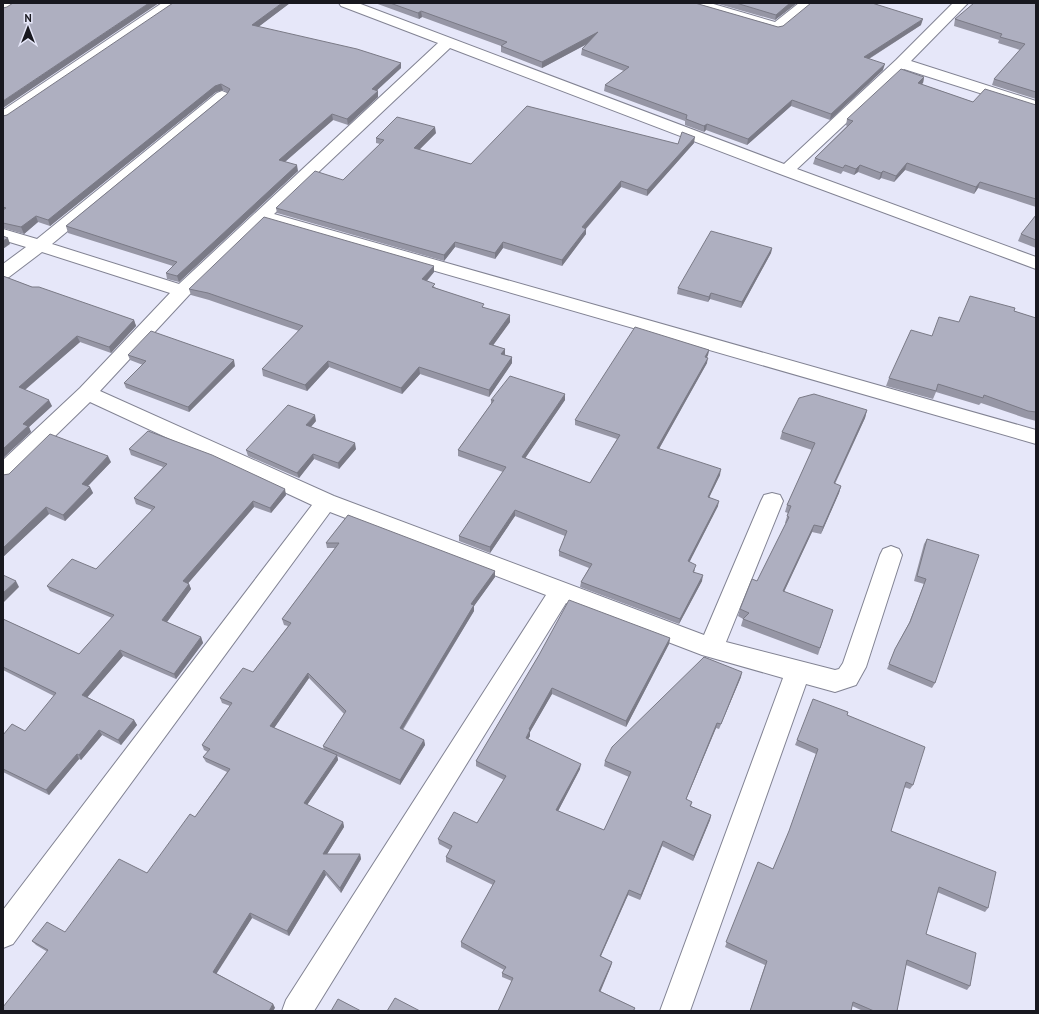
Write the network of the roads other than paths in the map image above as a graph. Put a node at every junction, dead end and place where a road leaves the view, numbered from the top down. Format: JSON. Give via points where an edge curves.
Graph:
{"nodes":[{"id":1,"x":13,"y":3,"type":"edge"},
{"id":2,"x":171,"y":3,"type":"edge"},
{"id":3,"x":346,"y":3,"type":"edge"},
{"id":4,"x":695,"y":3,"type":"edge"},
{"id":5,"x":808,"y":3,"type":"edge"},
{"id":6,"x":961,"y":3,"type":"edge"},
{"id":7,"x":3,"y":9,"type":"edge"},
{"id":8,"x":448,"y":42,"type":"junction"},
{"id":9,"x":901,"y":63,"type":"junction"},
{"id":10,"x":222,"y":96,"type":"edge"},
{"id":11,"x":1036,"y":106,"type":"edge"},
{"id":12,"x":3,"y":116,"type":"edge"},
{"id":13,"x":786,"y":172,"type":"junction"},
{"id":14,"x":262,"y":216,"type":"junction"},
{"id":15,"x":3,"y":234,"type":"edge"},
{"id":16,"x":40,"y":245,"type":"junction"},
{"id":17,"x":1036,"y":264,"type":"edge"},
{"id":18,"x":3,"y":274,"type":"edge"},
{"id":19,"x":182,"y":291,"type":"junction"},
{"id":20,"x":87,"y":393,"type":"junction"},
{"id":21,"x":1036,"y":437,"type":"edge"},
{"id":22,"x":3,"y":472,"type":"edge"},
{"id":23,"x":772,"y":501,"type":"dead end"},
{"id":24,"x":326,"y":502,"type":"junction"},
{"id":25,"x":891,"y":555,"type":"dead end"},
{"id":26,"x":561,"y":591,"type":"junction"},
{"id":27,"x":710,"y":648,"type":"junction"},
{"id":28,"x":798,"y":672,"type":"junction"},
{"id":29,"x":3,"y":934,"type":"edge"},
{"id":30,"x":297,"y":1011,"type":"edge"},
{"id":31,"x":675,"y":1011,"type":"edge"}],
"edges":[{"from":1,"to":7,"type":"street"},
{"from":2,"to":12,"type":"street"},
{"from":3,"to":8,"type":"street"},
{"from":4,"to":5,"type":"street","via":[[776,27]]},
{"from":6,"to":9,"type":"street"},
{"from":8,"to":13,"type":"street"},
{"from":8,"to":14,"type":"street"},
{"from":9,"to":11,"type":"street"},
{"from":9,"to":13,"type":"street"},
{"from":10,"to":16,"type":"street"},
{"from":13,"to":17,"type":"street"},
{"from":14,"to":19,"type":"street"},
{"from":14,"to":21,"type":"street"},
{"from":15,"to":16,"type":"street"},
{"from":16,"to":18,"type":"street"},
{"from":16,"to":19,"type":"street"},
{"from":19,"to":20,"type":"street"},
{"from":20,"to":22,"type":"street"},
{"from":20,"to":24,"type":"street"},
{"from":23,"to":27,"type":"street"},
{"from":24,"to":26,"type":"street"},
{"from":24,"to":29,"type":"street"},
{"from":25,"to":28,"type":"street","via":[[854,666],[847,678],[835,680]]},
{"from":26,"to":27,"type":"street"},
{"from":26,"to":30,"type":"street"},
{"from":27,"to":28,"type":"street"},
{"from":28,"to":31,"type":"street"}]}
